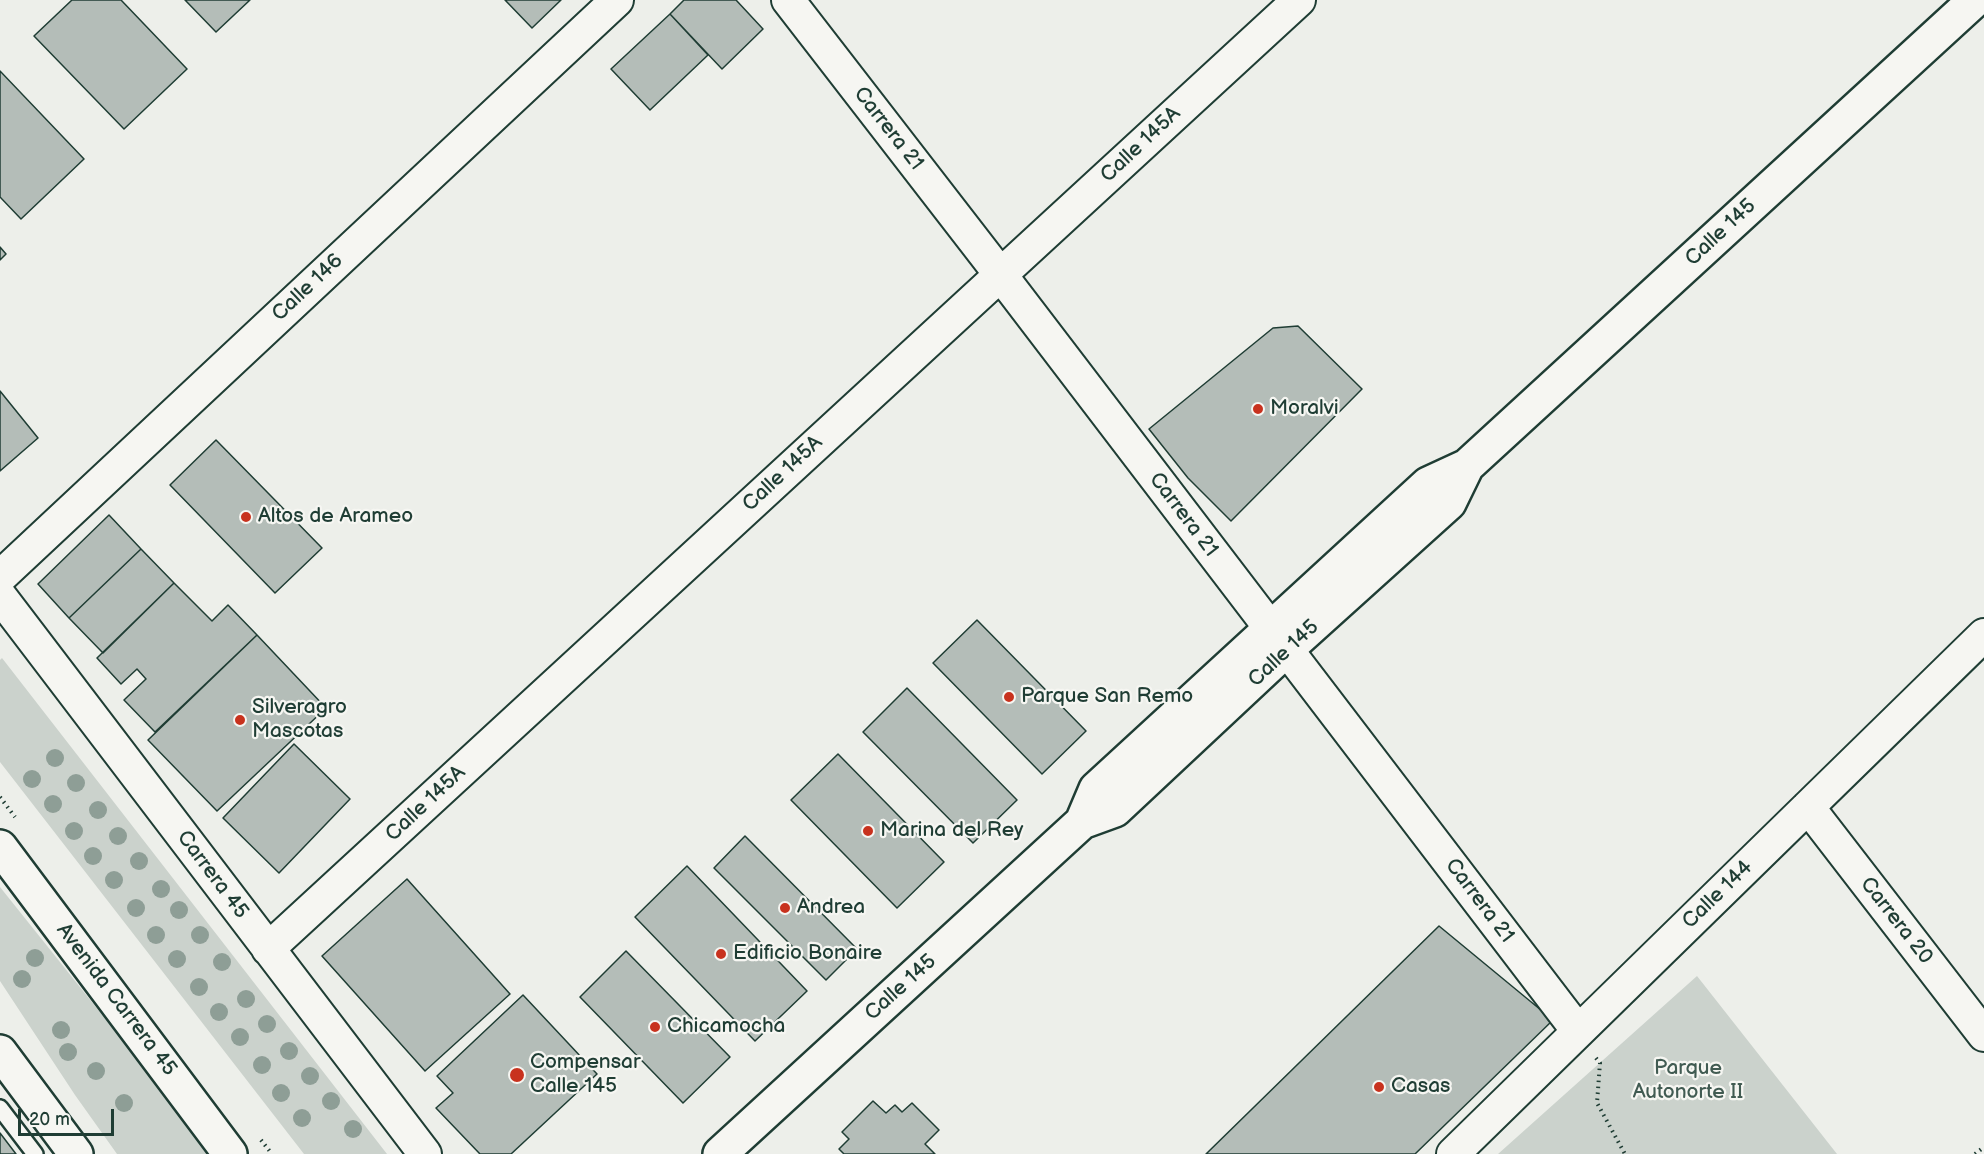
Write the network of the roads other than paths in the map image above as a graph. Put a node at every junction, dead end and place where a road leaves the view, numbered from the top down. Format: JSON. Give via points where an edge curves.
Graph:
{"nodes":[{"id":1,"x":617,"y":0,"type":"edge"},
{"id":2,"x":788,"y":0,"type":"edge"},
{"id":3,"x":1299,"y":0,"type":"edge"},
{"id":4,"x":1975,"y":0,"type":"edge"},
{"id":5,"x":1000,"y":274,"type":"junction"},
{"id":6,"x":0,"y":577,"type":"edge"},
{"id":7,"x":0,"y":596,"type":"edge"},
{"id":8,"x":1984,"y":635,"type":"edge"},
{"id":9,"x":1278,"y":640,"type":"junction"},
{"id":10,"x":1808,"y":807,"type":"junction"},
{"id":11,"x":0,"y":847,"type":"edge"},
{"id":12,"x":268,"y":949,"type":"junction"},
{"id":13,"x":0,"y":1026,"type":"edge"},
{"id":14,"x":1578,"y":1031,"type":"junction"},
{"id":15,"x":1984,"y":1035,"type":"edge"},
{"id":16,"x":0,"y":1052,"type":"edge"},
{"id":17,"x":31,"y":1093,"type":"junction"},
{"id":18,"x":0,"y":1108,"type":"edge"},
{"id":19,"x":35,"y":1154,"type":"edge"},
{"id":20,"x":76,"y":1154,"type":"edge"},
{"id":21,"x":230,"y":1154,"type":"edge"},
{"id":22,"x":425,"y":1154,"type":"edge"},
{"id":23,"x":720,"y":1154,"type":"edge"},
{"id":24,"x":1452,"y":1154,"type":"edge"}],
"edges":[{"from":1,"to":6,"type":"street","name":"Calle 146"},
{"from":2,"to":5,"type":"street","name":"Carrera 21"},
{"from":3,"to":5,"type":"street","name":"Calle 145A"},
{"from":4,"to":9,"type":"main road","name":"Calle 145","via":[[1467,466],[1449,503]]},
{"from":5,"to":9,"type":"street","name":"Carrera 21"},
{"from":5,"to":12,"type":"street","name":"Calle 145A"},
{"from":7,"to":12,"type":"street","name":"Carrera 45"},
{"from":8,"to":10,"type":"street","name":"Calle 144"},
{"from":9,"to":14,"type":"street","name":"Carrera 21"},
{"from":9,"to":23,"type":"main road","name":"Calle 145","via":[[1115,810],[1082,822]]},
{"from":10,"to":14,"type":"street","name":"Calle 144"},
{"from":10,"to":15,"type":"street","name":"Carrera 20"},
{"from":11,"to":21,"type":"main road","name":"Avenida Carrera 45"},
{"from":12,"to":22,"type":"street","name":"Carrera 45"},
{"from":13,"to":17,"type":"main road"},
{"from":14,"to":24,"type":"street","name":"Calle 144"},
{"from":16,"to":17,"type":"main road"},
{"from":17,"to":20,"type":"main road"},
{"from":18,"to":19,"type":"lane"}]}
